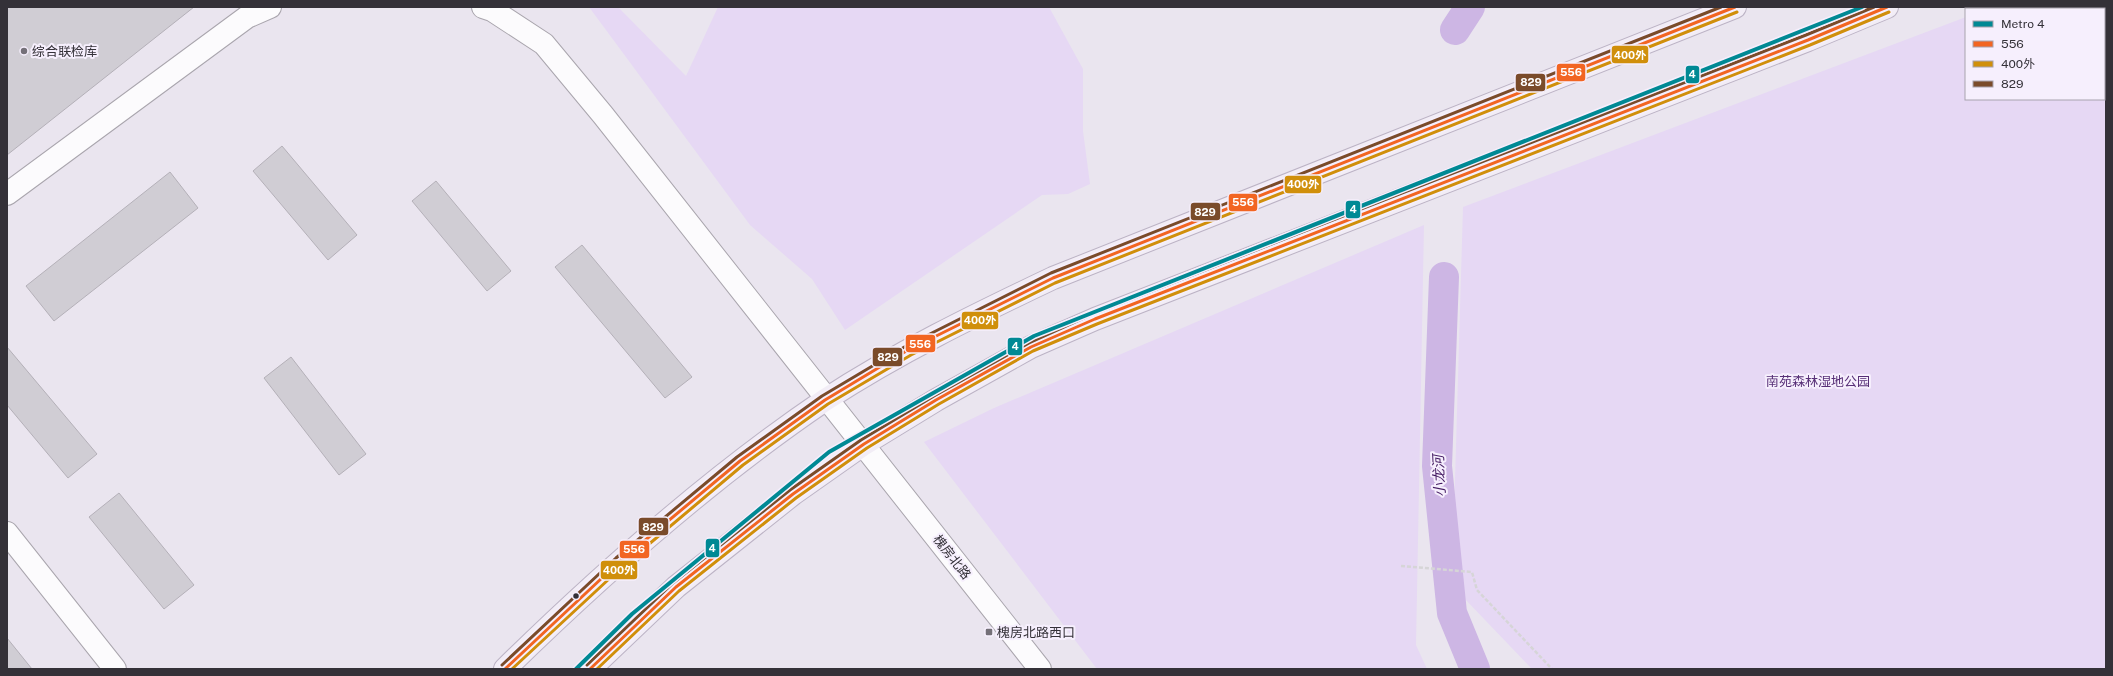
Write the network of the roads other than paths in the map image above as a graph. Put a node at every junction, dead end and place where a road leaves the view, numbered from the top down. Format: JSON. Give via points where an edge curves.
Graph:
{"nodes":[{"id":1,"x":270,"y":7,"type":"edge"},
{"id":2,"x":483,"y":7,"type":"edge"},
{"id":3,"x":1735,"y":7,"type":"edge"},
{"id":4,"x":1887,"y":7,"type":"edge"},
{"id":5,"x":253,"y":12,"type":"edge"},
{"id":6,"x":15,"y":187,"type":"edge"},
{"id":7,"x":7,"y":200,"type":"edge"},
{"id":8,"x":826,"y":400,"type":"junction"},
{"id":9,"x":864,"y":444,"type":"junction"},
{"id":10,"x":7,"y":533,"type":"edge"},
{"id":11,"x":115,"y":669,"type":"edge"},
{"id":12,"x":505,"y":669,"type":"edge"},
{"id":13,"x":590,"y":669,"type":"edge"},
{"id":14,"x":1040,"y":669,"type":"edge"}],
"edges":[{"from":1,"to":5,"type":"street"},
{"from":2,"to":8,"type":"street","name":"槐房北路","via":[[492,10],[544,44],[603,115]]},
{"from":3,"to":8,"type":"main road","via":[[1053,278],[971,317]]},
{"from":4,"to":9,"type":"main road","via":[[1095,319],[1031,348],[936,400]]},
{"from":5,"to":6,"type":"street"},
{"from":6,"to":7,"type":"street"},
{"from":8,"to":9,"type":"street","name":"槐房北路"},
{"from":8,"to":12,"type":"main road","via":[[687,504]]},
{"from":9,"to":13,"type":"main road","via":[[793,494],[676,587]]},
{"from":9,"to":14,"type":"street","name":"槐房北路"},
{"from":10,"to":11,"type":"street"}]}
